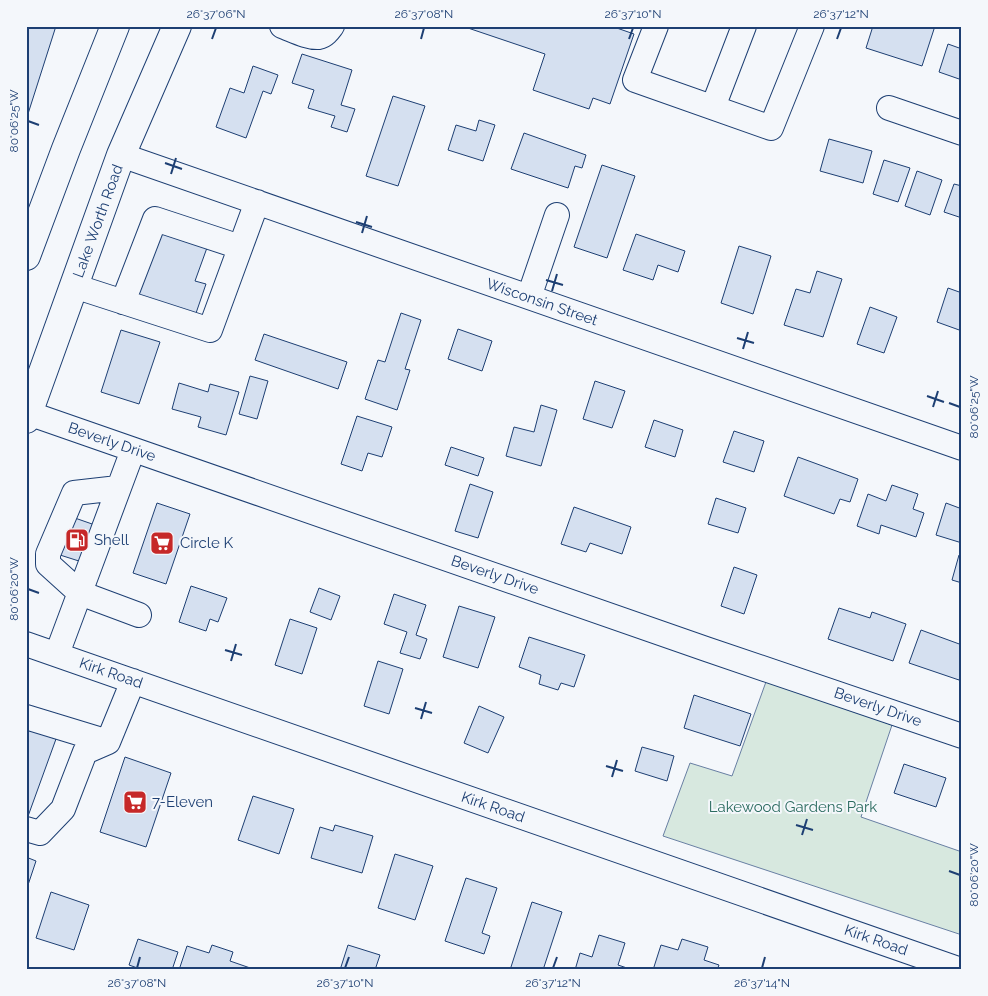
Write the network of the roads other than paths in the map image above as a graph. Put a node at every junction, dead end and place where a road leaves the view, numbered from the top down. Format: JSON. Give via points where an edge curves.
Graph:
{"nodes":[{"id":1,"x":115,"y":26,"type":"edge"},
{"id":2,"x":177,"y":26,"type":"edge"},
{"id":3,"x":282,"y":26,"type":"edge"},
{"id":4,"x":332,"y":26,"type":"edge"},
{"id":5,"x":656,"y":26,"type":"edge"},
{"id":6,"x":744,"y":26,"type":"edge"},
{"id":7,"x":812,"y":26,"type":"edge"},
{"id":8,"x":713,"y":107,"type":"junction"},
{"id":9,"x":889,"y":108,"type":"dead end"},
{"id":10,"x":962,"y":133,"type":"edge"},
{"id":11,"x":121,"y":155,"type":"junction"},
{"id":12,"x":257,"y":202,"type":"junction"},
{"id":13,"x":558,"y":215,"type":"dead end"},
{"id":14,"x":240,"y":247,"type":"junction"},
{"id":15,"x":26,"y":256,"type":"edge"},
{"id":16,"x":74,"y":286,"type":"junction"},
{"id":17,"x":529,"y":297,"type":"junction"},
{"id":18,"x":123,"y":302,"type":"junction"},
{"id":19,"x":27,"y":416,"type":"edge"},
{"id":20,"x":962,"y":448,"type":"edge"},
{"id":21,"x":132,"y":450,"type":"junction"},
{"id":22,"x":118,"y":488,"type":"junction"},
{"id":23,"x":80,"y":593,"type":"junction"},
{"id":24,"x":139,"y":615,"type":"dead end"},
{"id":25,"x":26,"y":644,"type":"edge"},
{"id":26,"x":57,"y":654,"type":"junction"},
{"id":27,"x":133,"y":681,"type":"junction"},
{"id":28,"x":26,"y":717,"type":"edge"},
{"id":29,"x":962,"y":736,"type":"edge"},
{"id":30,"x":108,"y":742,"type":"junction"},
{"id":31,"x":26,"y":829,"type":"edge"},
{"id":32,"x":961,"y":970,"type":"edge"}],
"edges":[{"from":1,"to":15,"type":"main road"},
{"from":2,"to":11,"type":"main road","name":"Lake Worth Road"},
{"from":3,"to":4,"type":"street","via":[[320,37]]},
{"from":5,"to":8,"type":"street","via":[[635,80]]},
{"from":6,"to":8,"type":"street"},
{"from":7,"to":8,"type":"street","via":[[771,128]]},
{"from":9,"to":10,"type":"street"},
{"from":11,"to":12,"type":"street","name":"Wisconsin Street"},
{"from":11,"to":16,"type":"main road","name":"Lake Worth Road"},
{"from":12,"to":14,"type":"street"},
{"from":12,"to":17,"type":"street","name":"Wisconsin Street"},
{"from":13,"to":17,"type":"street"},
{"from":14,"to":18,"type":"street","via":[[155,219]]},
{"from":14,"to":18,"type":"street","via":[[210,330]]},
{"from":16,"to":18,"type":"street"},
{"from":16,"to":19,"type":"main road","name":"Lake Worth Road"},
{"from":17,"to":20,"type":"street","name":"Wisconsin Street"},
{"from":19,"to":21,"type":"street","name":"Beverly Drive"},
{"from":21,"to":22,"type":"street"},
{"from":21,"to":29,"type":"street","name":"Beverly Drive"},
{"from":22,"to":23,"type":"street"},
{"from":22,"to":23,"type":"street","via":[[74,493],[48,554],[48,564]]},
{"from":23,"to":24,"type":"street"},
{"from":23,"to":26,"type":"street"},
{"from":25,"to":26,"type":"street","name":"Kirk Road"},
{"from":26,"to":27,"type":"street","name":"Kirk Road"},
{"from":27,"to":30,"type":"street"},
{"from":27,"to":32,"type":"street","name":"Kirk Road"},
{"from":28,"to":30,"type":"street"},
{"from":30,"to":31,"type":"street","via":[[85,752],[63,809],[40,833]]}]}
